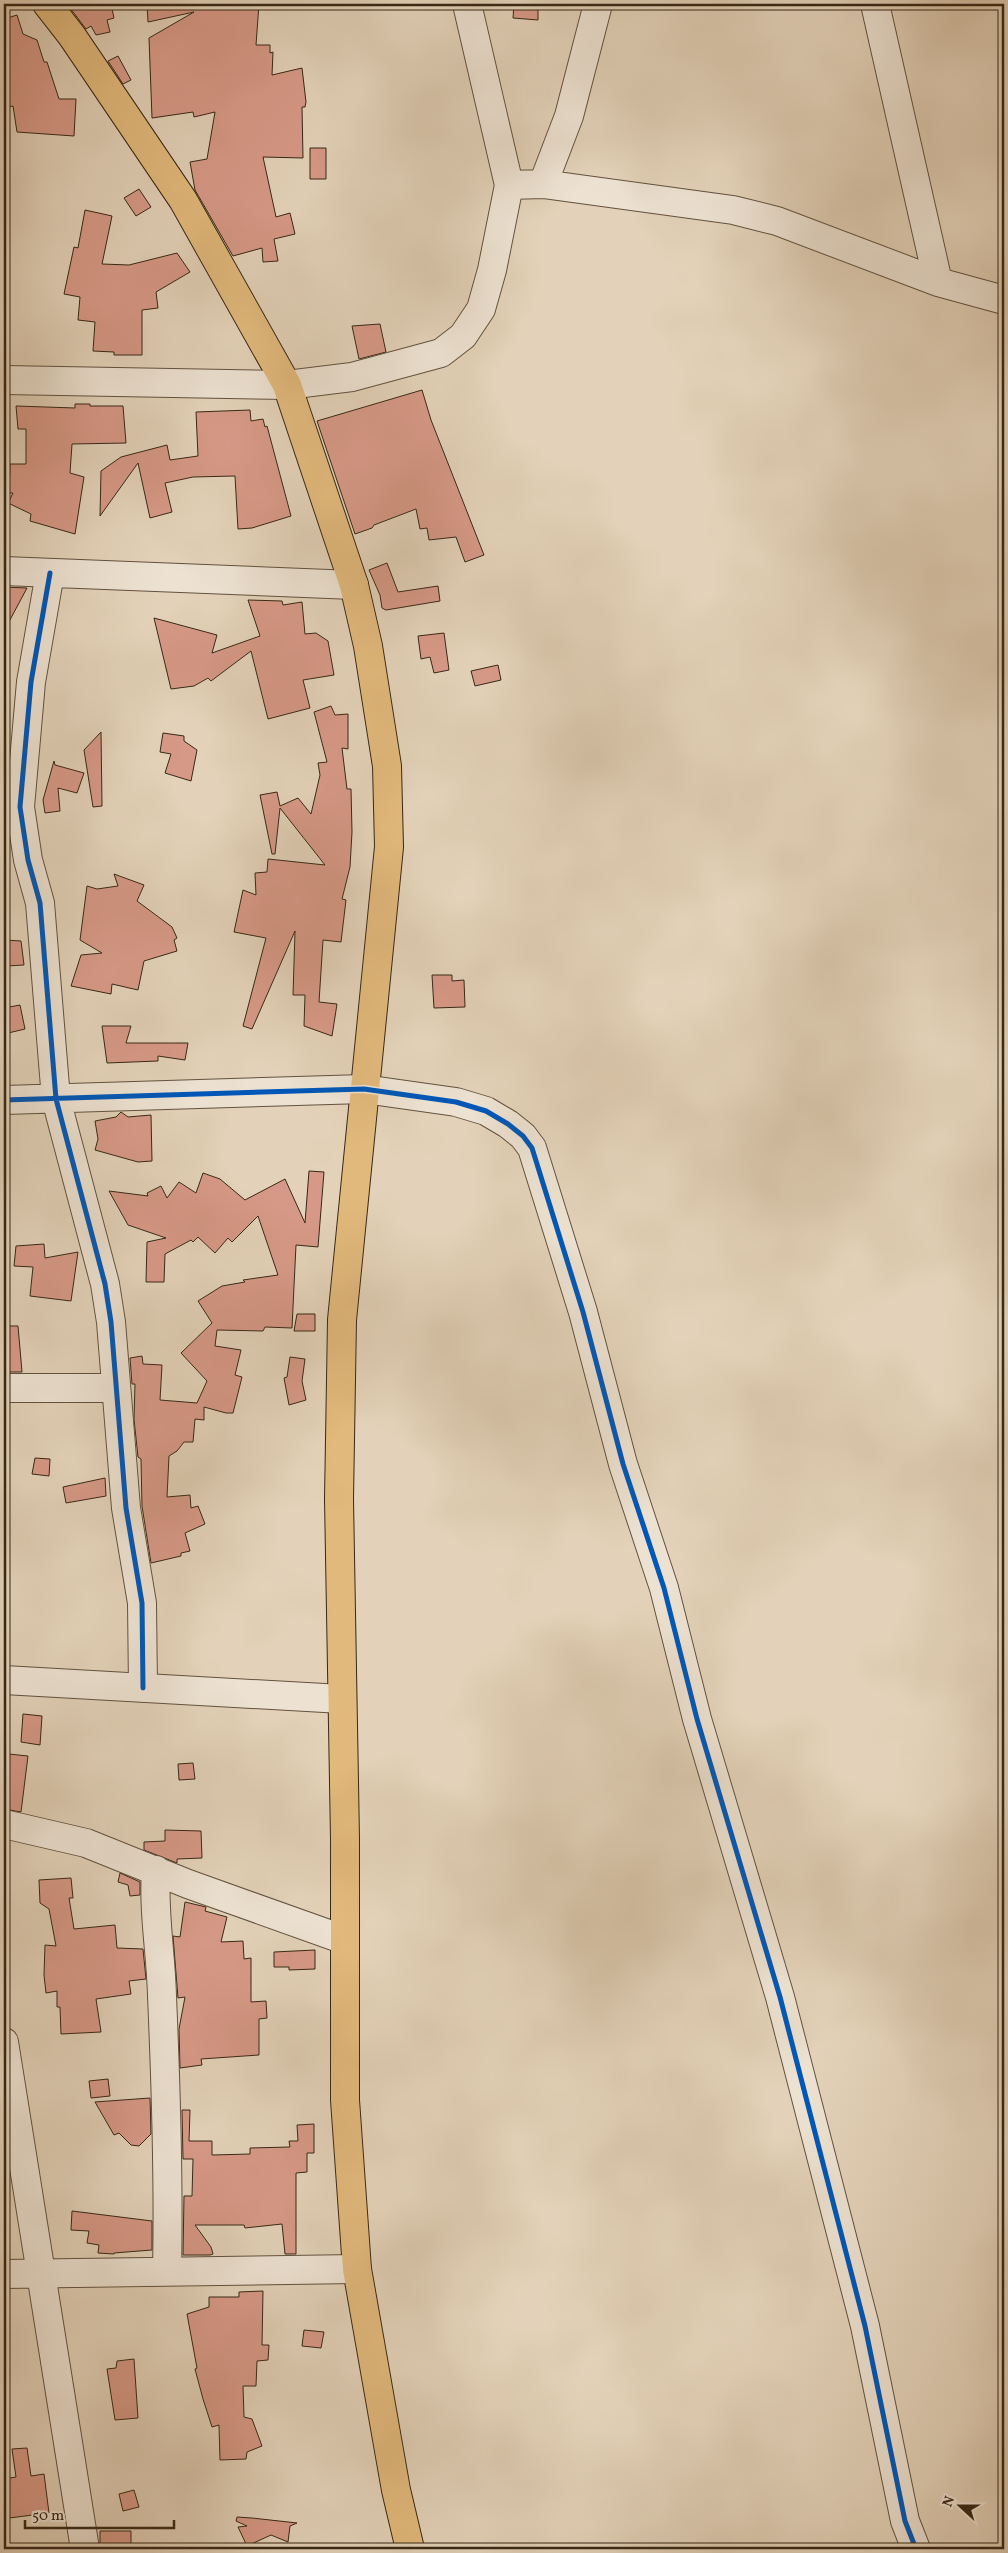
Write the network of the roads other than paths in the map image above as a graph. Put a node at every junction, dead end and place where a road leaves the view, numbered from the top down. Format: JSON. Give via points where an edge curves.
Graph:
{"nodes":[{"id":1,"x":47,"y":4,"type":"edge"},
{"id":2,"x":467,"y":4,"type":"edge"},
{"id":3,"x":598,"y":4,"type":"edge"},
{"id":4,"x":875,"y":4,"type":"edge"},
{"id":5,"x":543,"y":184,"type":"junction"},
{"id":6,"x":509,"y":185,"type":"junction"},
{"id":7,"x":938,"y":282,"type":"junction"},
{"id":8,"x":1004,"y":300,"type":"edge"},
{"id":9,"x":4,"y":380,"type":"edge"},
{"id":10,"x":287,"y":385,"type":"junction"},
{"id":11,"x":4,"y":571,"type":"edge"},
{"id":12,"x":50,"y":573,"type":"junction"},
{"id":13,"x":354,"y":585,"type":"junction"},
{"id":14,"x":364,"y":1089,"type":"junction"},
{"id":15,"x":56,"y":1099,"type":"junction"},
{"id":16,"x":4,"y":1100,"type":"edge"},
{"id":17,"x":4,"y":1388,"type":"edge"},
{"id":18,"x":116,"y":1388,"type":"junction"},
{"id":19,"x":4,"y":1680,"type":"edge"},
{"id":20,"x":143,"y":1688,"type":"junction"},
{"id":21,"x":342,"y":1699,"type":"junction"},
{"id":22,"x":4,"y":1824,"type":"edge"},
{"id":23,"x":156,"y":1870,"type":"junction"},
{"id":24,"x":345,"y":1940,"type":"junction"},
{"id":25,"x":4,"y":2042,"type":"edge"},
{"id":26,"x":357,"y":2270,"type":"junction"},
{"id":27,"x":167,"y":2271,"type":"junction"},
{"id":28,"x":4,"y":2274,"type":"edge"},
{"id":29,"x":40,"y":2274,"type":"junction"},
{"id":30,"x":85,"y":2549,"type":"edge"},
{"id":31,"x":410,"y":2549,"type":"edge"},
{"id":32,"x":916,"y":2549,"type":"edge"}],
"edges":[{"from":1,"to":10,"type":"main road","via":[[183,200]]},
{"from":2,"to":6,"type":"street"},
{"from":3,"to":5,"type":"street","via":[[568,116]]},
{"from":4,"to":7,"type":"street"},
{"from":5,"to":6,"type":"street"},
{"from":5,"to":7,"type":"street","via":[[733,210],[777,220]]},
{"from":6,"to":10,"type":"street","via":[[492,270],[480,310],[463,336],[441,352],[388,367],[352,377]]},
{"from":7,"to":8,"type":"street"},
{"from":9,"to":10,"type":"street"},
{"from":10,"to":13,"type":"main road"},
{"from":11,"to":12,"type":"street"},
{"from":12,"to":13,"type":"street"},
{"from":12,"to":15,"type":"street","via":[[31,682],[20,807],[28,860],[40,903]]},
{"from":13,"to":14,"type":"main road","via":[[368,646],[387,766],[389,847],[380,961]]},
{"from":14,"to":15,"type":"street"},
{"from":14,"to":21,"type":"main road","via":[[342,1320],[339,1499]]},
{"from":14,"to":32,"type":"street","via":[[456,1102],[486,1111],[523,1136],[532,1148],[583,1312],[624,1464],[664,1588],[697,1719],[780,1997],[865,2326],[903,2511]]},
{"from":15,"to":16,"type":"street"},
{"from":15,"to":18,"type":"street","via":[[105,1284]]},
{"from":17,"to":18,"type":"street"},
{"from":18,"to":20,"type":"street","via":[[127,1515],[142,1603]]},
{"from":19,"to":20,"type":"street"},
{"from":20,"to":21,"type":"street"},
{"from":21,"to":24,"type":"main road"},
{"from":22,"to":23,"type":"street","via":[[86,1842]]},
{"from":23,"to":24,"type":"street"},
{"from":23,"to":27,"type":"street","via":[[169,2180]]},
{"from":24,"to":26,"type":"main road","via":[[345,2100]]},
{"from":25,"to":29,"type":"street"},
{"from":26,"to":27,"type":"street"},
{"from":26,"to":31,"type":"main road","via":[[396,2490]]},
{"from":27,"to":29,"type":"street"},
{"from":28,"to":29,"type":"street"},
{"from":29,"to":30,"type":"street"}]}
